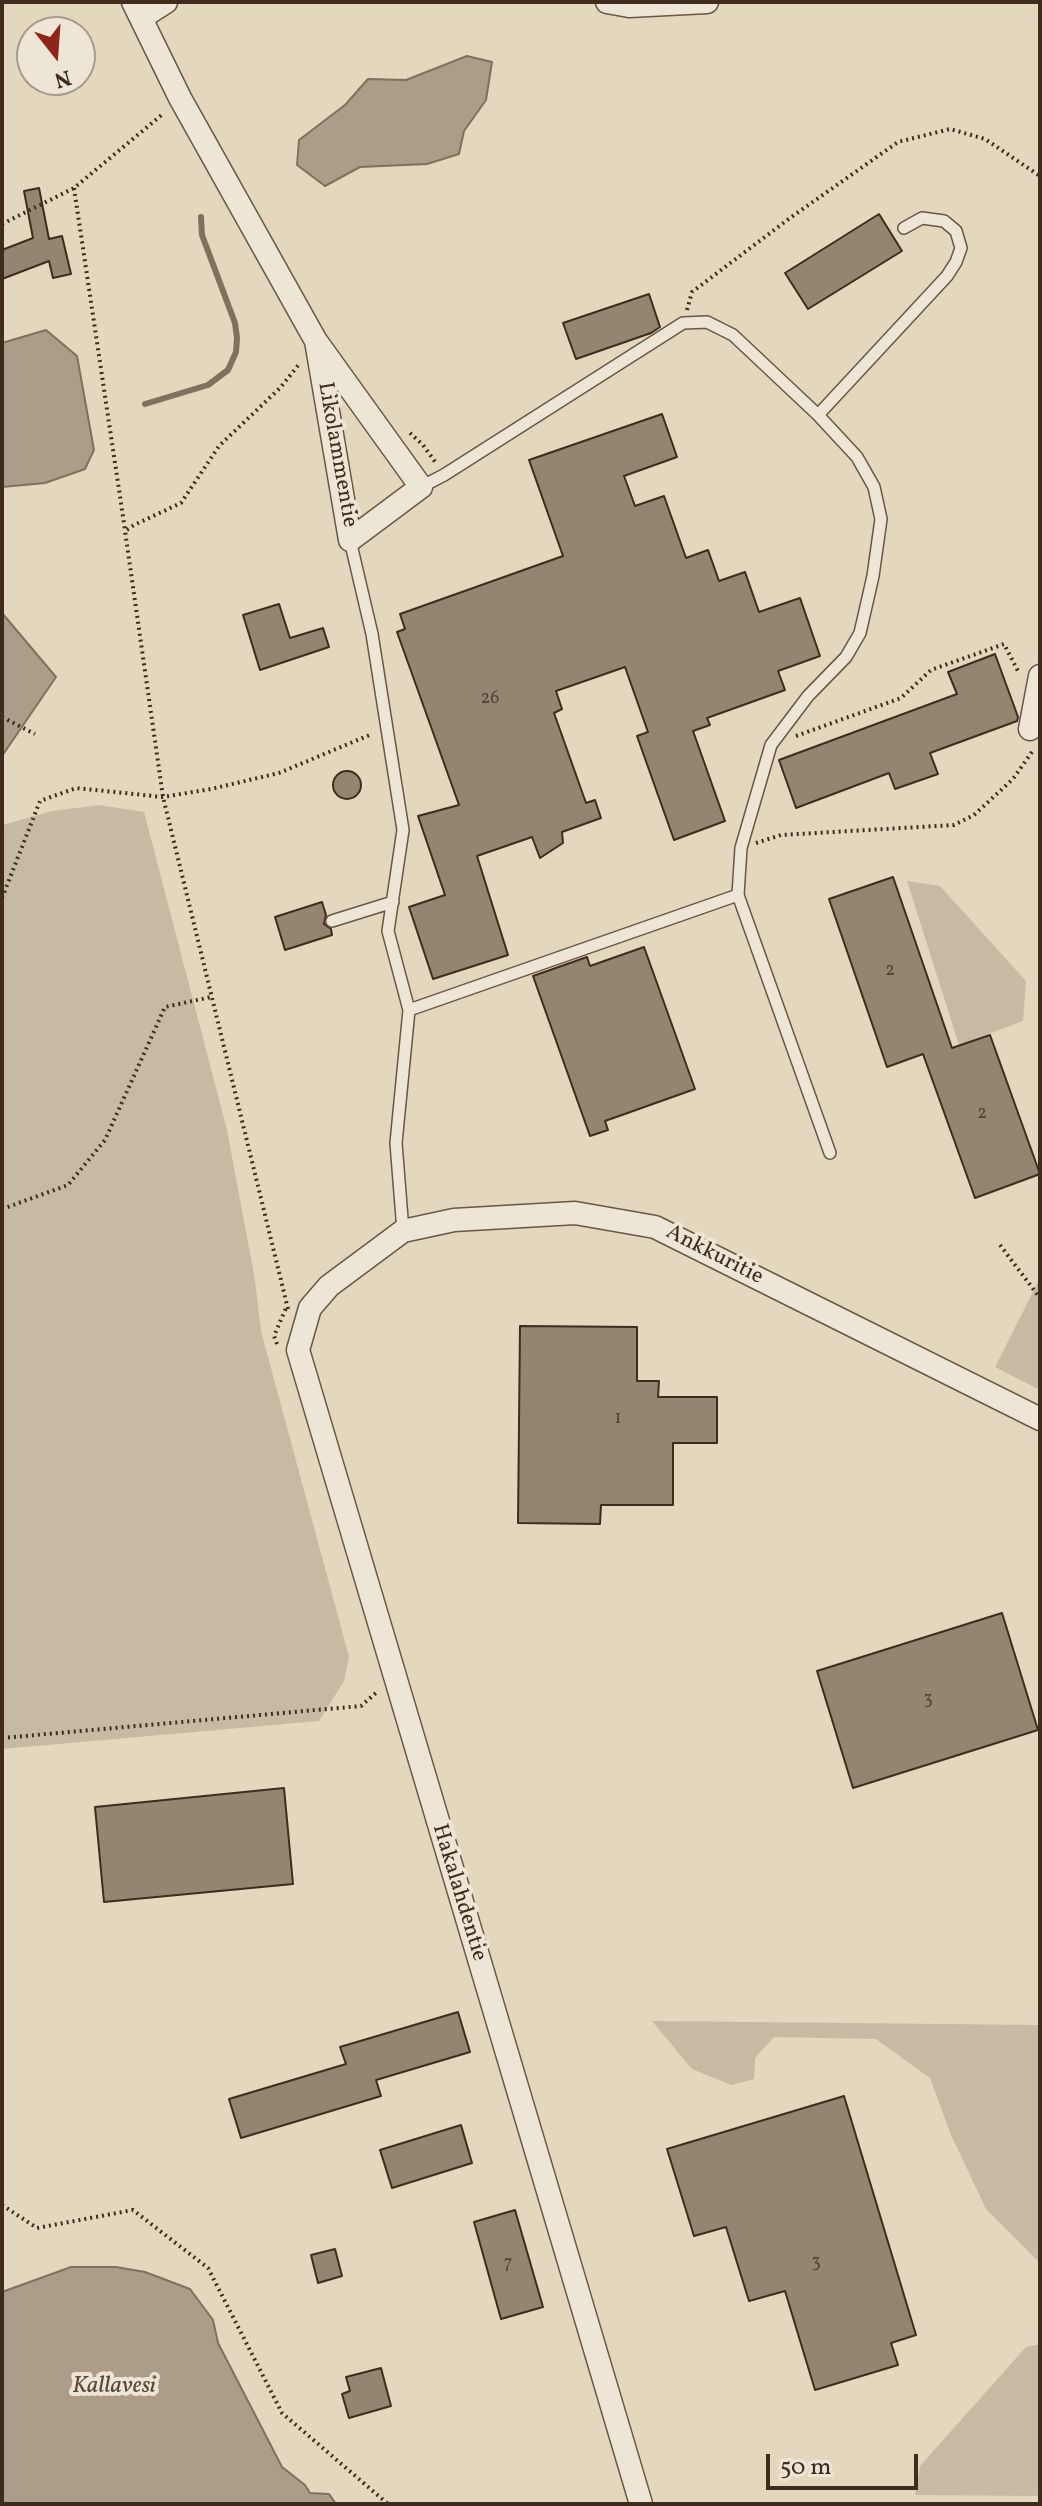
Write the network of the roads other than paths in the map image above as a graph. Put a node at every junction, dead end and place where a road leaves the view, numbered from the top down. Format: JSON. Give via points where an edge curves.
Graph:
{"nodes":[{"id":1,"x":166,"y":2,"type":"edge"},
{"id":2,"x":607,"y":2,"type":"edge"},
{"id":3,"x":707,"y":2,"type":"edge"},
{"id":4,"x":137,"y":10,"type":"edge"},
{"id":5,"x":904,"y":228,"type":"dead end"},
{"id":6,"x":316,"y":341,"type":"junction"},
{"id":7,"x":818,"y":415,"type":"junction"},
{"id":8,"x":421,"y":487,"type":"junction"},
{"id":9,"x":350,"y":540,"type":"junction"},
{"id":10,"x":1040,"y":676,"type":"edge"},
{"id":11,"x":1035,"y":735,"type":"edge"},
{"id":12,"x":738,"y":895,"type":"junction"},
{"id":13,"x":393,"y":902,"type":"junction"},
{"id":14,"x":332,"y":921,"type":"dead end"},
{"id":15,"x":409,"y":1010,"type":"junction"},
{"id":16,"x":830,"y":1153,"type":"dead end"},
{"id":17,"x":403,"y":1231,"type":"junction"},
{"id":18,"x":298,"y":1350,"type":"joint"},
{"id":19,"x":1040,"y":1419,"type":"edge"},
{"id":20,"x":641,"y":2504,"type":"edge"}],
"edges":[{"from":1,"to":4,"type":"street"},
{"from":2,"to":3,"type":"street"},
{"from":4,"to":6,"type":"street","name":"Likolammentie","via":[[180,98]]},
{"from":5,"to":7,"type":"lane","via":[[922,218],[944,221],[956,231],[961,248],[956,262]]},
{"from":6,"to":8,"type":"street","name":"Likolammentie"},
{"from":6,"to":9,"type":"street","name":"Likolammentie"},
{"from":7,"to":8,"type":"lane","via":[[733,335],[707,322],[683,323]]},
{"from":7,"to":12,"type":"lane","via":[[857,457],[874,487],[881,519],[873,576],[860,633],[846,657],[771,745],[741,848]]},
{"from":8,"to":9,"type":"street","name":"Likolammentie"},
{"from":9,"to":13,"type":"lane","via":[[372,634],[403,830]]},
{"from":10,"to":11,"type":"street"},
{"from":12,"to":15,"type":"lane"},
{"from":12,"to":16,"type":"lane"},
{"from":13,"to":14,"type":"lane"},
{"from":13,"to":15,"type":"lane","via":[[388,931]]},
{"from":15,"to":17,"type":"lane","via":[[396,1143]]},
{"from":17,"to":18,"type":"street","name":"Ankkuritie","via":[[329,1286],[310,1308]]},
{"from":17,"to":19,"type":"street","name":"Ankkuritie","via":[[454,1220],[575,1213],[655,1227]]},
{"from":18,"to":20,"type":"street","name":"Hakalahdentie"}]}
